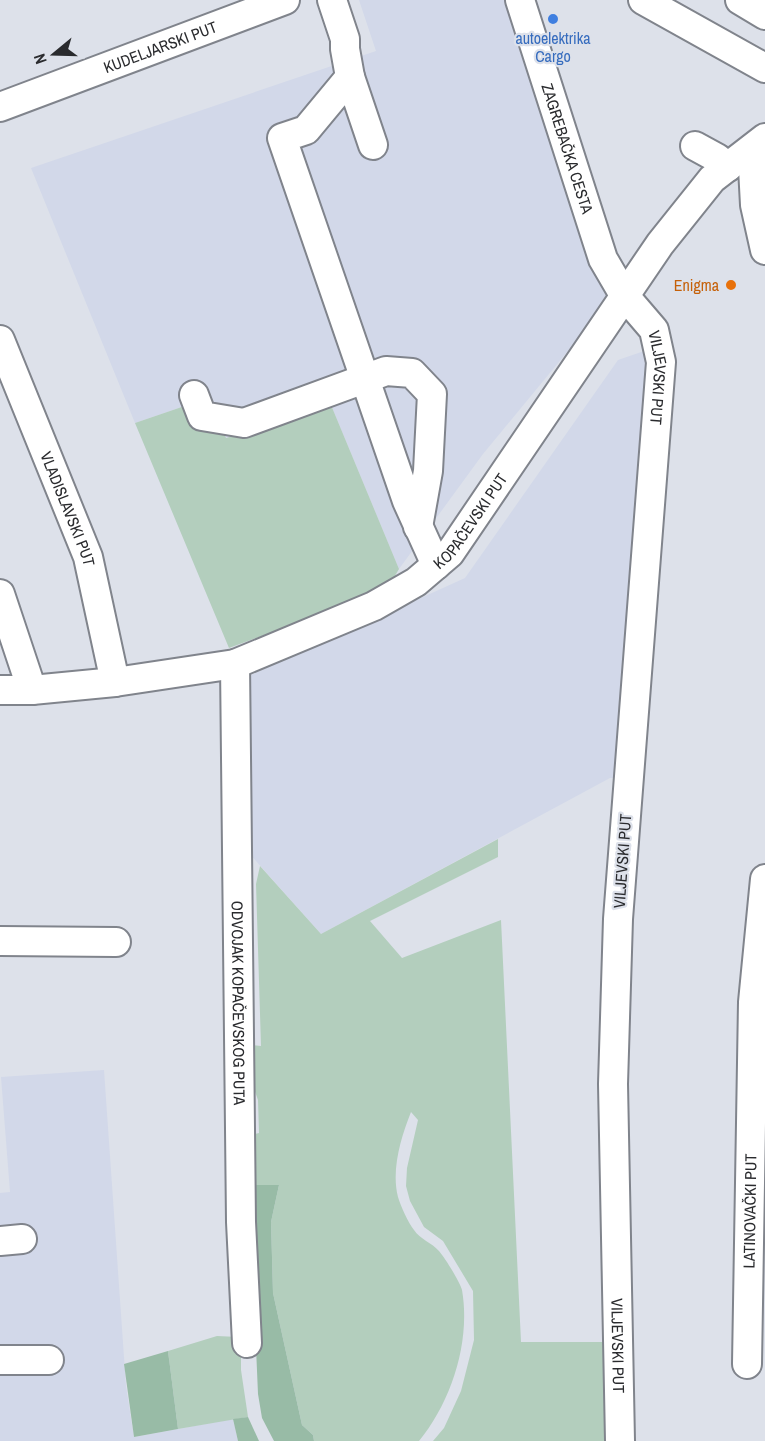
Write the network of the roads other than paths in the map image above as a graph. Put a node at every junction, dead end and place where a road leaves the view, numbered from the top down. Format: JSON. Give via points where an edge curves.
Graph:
{"nodes":[{"id":1,"x":285,"y":0,"type":"edge"},
{"id":2,"x":332,"y":0,"type":"edge"},
{"id":3,"x":520,"y":0,"type":"edge"},
{"id":4,"x":644,"y":0,"type":"edge"},
{"id":5,"x":740,"y":0,"type":"edge"},
{"id":6,"x":765,"y":15,"type":"edge"},
{"id":7,"x":765,"y":68,"type":"edge"},
{"id":8,"x":350,"y":77,"type":"junction"},
{"id":9,"x":0,"y":107,"type":"edge"},
{"id":10,"x":758,"y":143,"type":"edge"},
{"id":11,"x":374,"y":145,"type":"dead end"},
{"id":12,"x":695,"y":146,"type":"dead end"},
{"id":13,"x":728,"y":167,"type":"junction"},
{"id":14,"x":765,"y":250,"type":"edge"},
{"id":15,"x":624,"y":295,"type":"junction"},
{"id":16,"x":0,"y":340,"type":"edge"},
{"id":17,"x":365,"y":378,"type":"junction"},
{"id":18,"x":194,"y":395,"type":"dead end"},
{"id":19,"x":418,"y":527,"type":"junction"},
{"id":20,"x":436,"y":565,"type":"junction"},
{"id":21,"x":0,"y":594,"type":"edge"},
{"id":22,"x":235,"y":664,"type":"junction"},
{"id":23,"x":116,"y":682,"type":"junction"},
{"id":24,"x":0,"y":690,"type":"edge"},
{"id":25,"x":32,"y":690,"type":"junction"},
{"id":26,"x":765,"y":879,"type":"edge"},
{"id":27,"x":0,"y":941,"type":"edge"},
{"id":28,"x":116,"y":942,"type":"dead end"},
{"id":29,"x":247,"y":1343,"type":"dead end"},
{"id":30,"x":0,"y":1360,"type":"edge"},
{"id":31,"x":49,"y":1360,"type":"dead end"},
{"id":32,"x":747,"y":1364,"type":"dead end"},
{"id":33,"x":620,"y":1441,"type":"edge"}],
"edges":[{"from":1,"to":9,"type":"street","name":"KUDELJARSKI PUT"},
{"from":2,"to":8,"type":"street","via":[[345,39]]},
{"from":3,"to":15,"type":"street","name":"ZAGREBAČKA CESTA","via":[[603,259]]},
{"from":4,"to":7,"type":"street"},
{"from":5,"to":6,"type":"street"},
{"from":8,"to":11,"type":"street"},
{"from":8,"to":17,"type":"street","via":[[306,130],[282,138]]},
{"from":10,"to":13,"type":"street","name":"KOPAČEVSKI PUT"},
{"from":10,"to":14,"type":"street","via":[[756,205]]},
{"from":12,"to":13,"type":"street"},
{"from":13,"to":15,"type":"street","name":"KOPAČEVSKI PUT","via":[[712,179]]},
{"from":15,"to":20,"type":"street","name":"KOPAČEVSKI PUT","via":[[450,553]]},
{"from":15,"to":33,"type":"street","name":"VILJEVSKI PUT","via":[[654,330],[661,362],[618,919],[613,1084]]},
{"from":16,"to":23,"type":"street","name":"VLADISLAVSKI PUT","via":[[88,557]]},
{"from":17,"to":18,"type":"street","via":[[244,423],[202,416]]},
{"from":17,"to":19,"type":"street"},
{"from":17,"to":19,"type":"street","via":[[386,371],[412,373],[432,394],[428,471]]},
{"from":19,"to":20,"type":"street"},
{"from":20,"to":22,"type":"street","name":"KOPAČEVSKI PUT","via":[[416,582],[374,606]]},
{"from":21,"to":25,"type":"street"},
{"from":22,"to":23,"type":"street","name":"KOPAČEVSKI PUT"},
{"from":22,"to":29,"type":"street","name":"ODVOJAK KOPAČEVSKOG PUTA","via":[[241,1222]]},
{"from":23,"to":25,"type":"street","name":"KOPAČEVSKI PUT"},
{"from":24,"to":25,"type":"street","name":"KOPAČEVSKI PUT"},
{"from":26,"to":32,"type":"street","name":"LATINOVAČKI PUT","via":[[753,1002]]},
{"from":27,"to":28,"type":"street"},
{"from":30,"to":31,"type":"street"}]}
